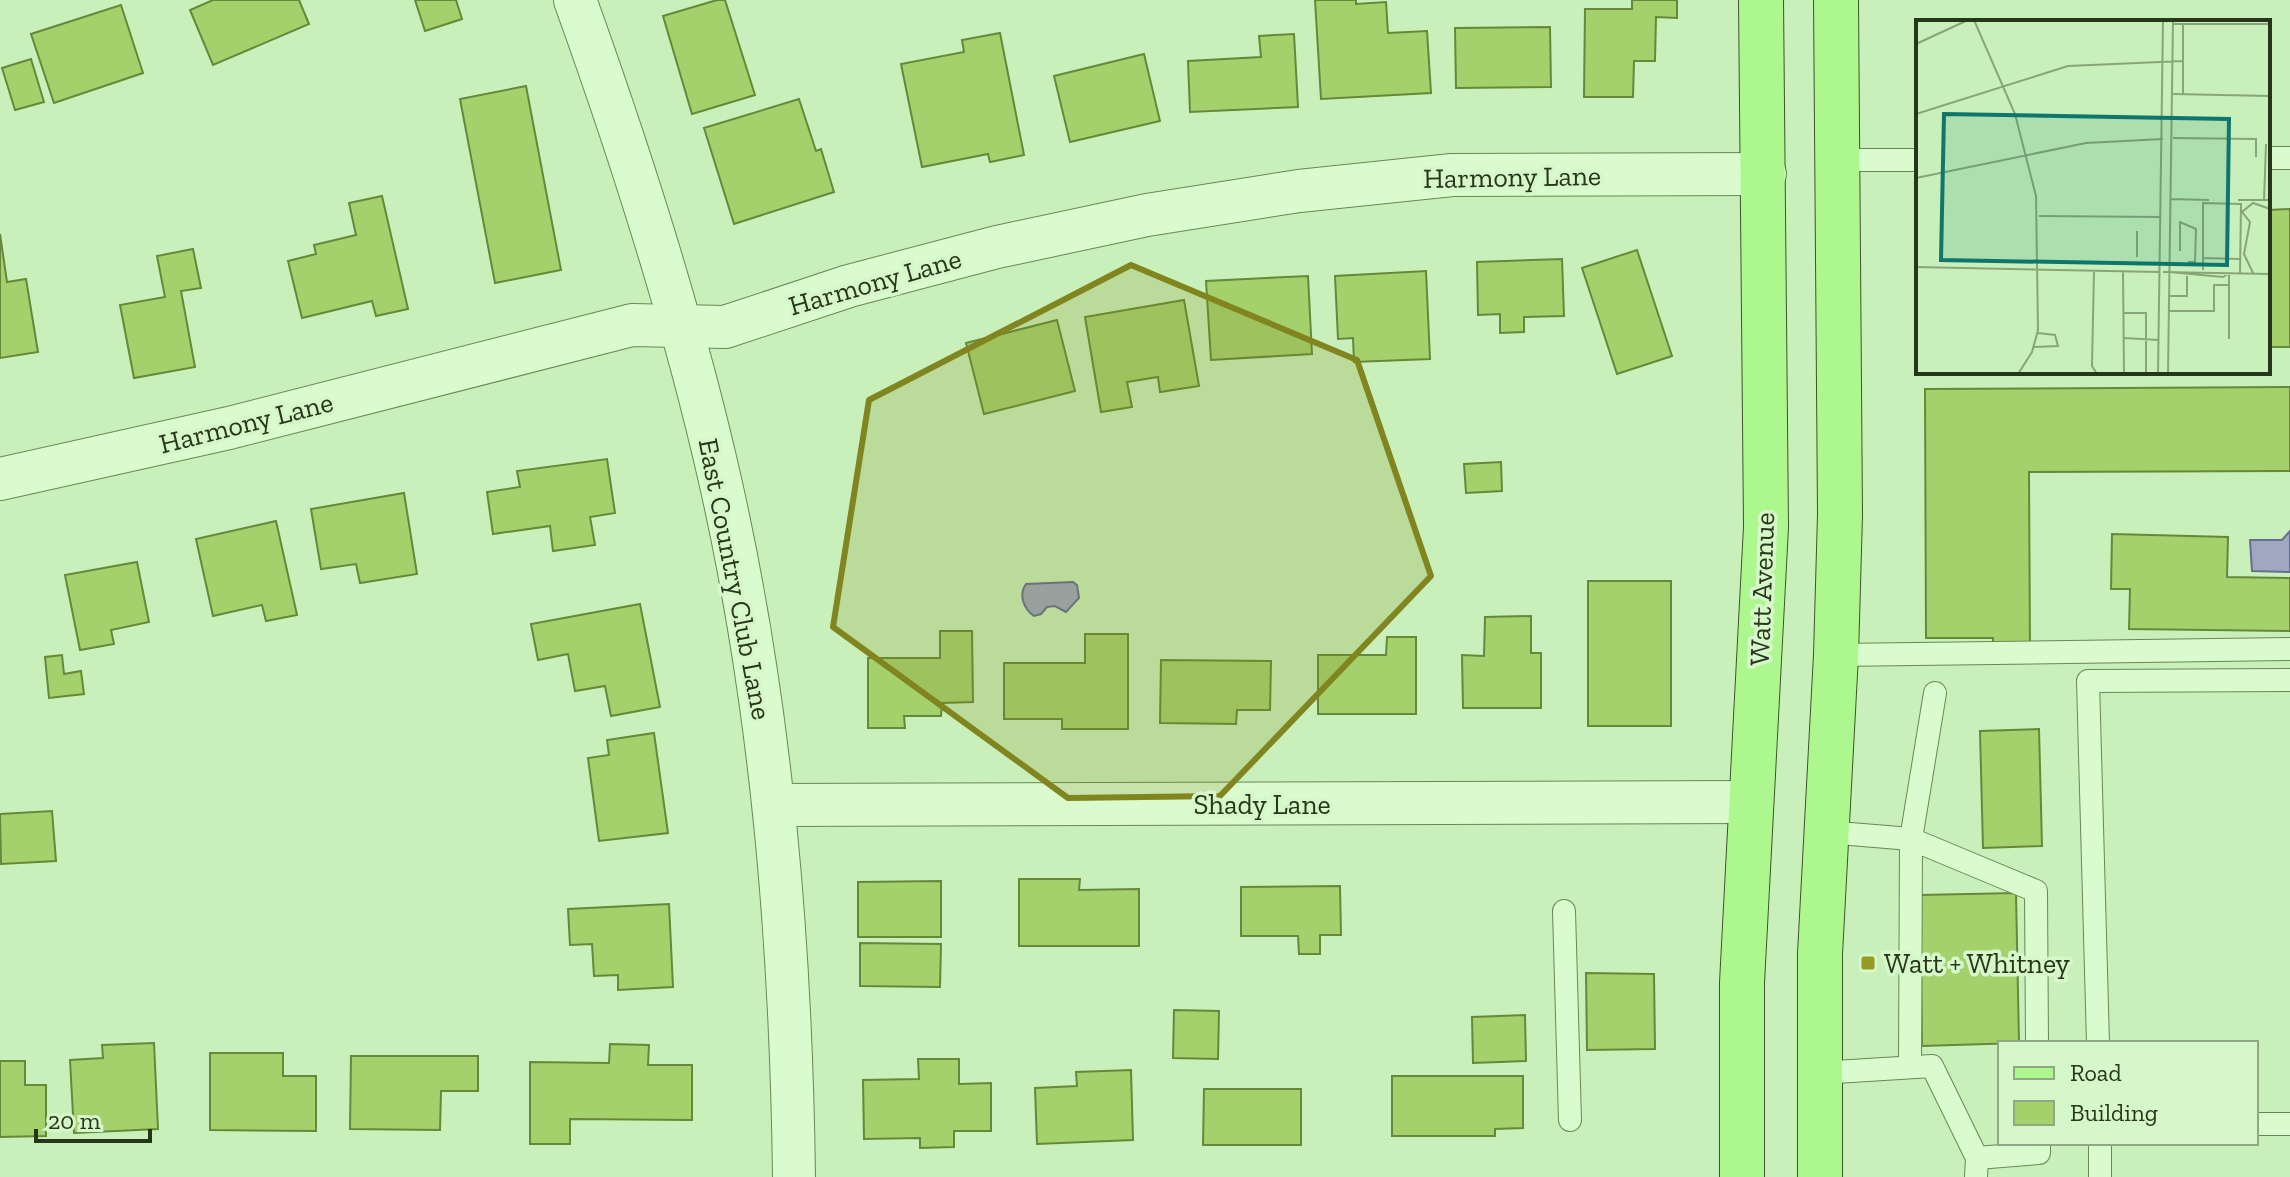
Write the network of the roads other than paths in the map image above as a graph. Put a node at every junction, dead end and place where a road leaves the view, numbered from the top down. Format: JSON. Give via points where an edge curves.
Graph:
{"nodes":[{"id":1,"x":575,"y":0,"type":"edge"},
{"id":2,"x":1761,"y":0,"type":"edge"},
{"id":3,"x":1836,"y":0,"type":"edge"},
{"id":4,"x":1838,"y":160,"type":"junction"},
{"id":5,"x":1916,"y":160,"type":"edge"},
{"id":6,"x":1765,"y":174,"type":"junction"},
{"id":7,"x":681,"y":326,"type":"junction"},
{"id":8,"x":0,"y":479,"type":"edge"},
{"id":9,"x":2290,"y":649,"type":"edge"},
{"id":10,"x":1836,"y":655,"type":"junction"},
{"id":11,"x":2290,"y":680,"type":"edge"},
{"id":12,"x":1935,"y":693,"type":"dead end"},
{"id":13,"x":1750,"y":802,"type":"junction"},
{"id":14,"x":774,"y":805,"type":"junction"},
{"id":15,"x":1826,"y":832,"type":"junction"},
{"id":16,"x":1911,"y":839,"type":"junction"},
{"id":17,"x":1564,"y":911,"type":"dead end"},
{"id":18,"x":2037,"y":1041,"type":"edge"},
{"id":19,"x":2098,"y":1041,"type":"edge"},
{"id":20,"x":1910,"y":1067,"type":"junction"},
{"id":21,"x":1819,"y":1073,"type":"junction"},
{"id":22,"x":1570,"y":1120,"type":"dead end"},
{"id":23,"x":2258,"y":1124,"type":"edge"},
{"id":24,"x":2290,"y":1124,"type":"edge"},
{"id":25,"x":2039,"y":1145,"type":"edge"},
{"id":26,"x":2100,"y":1145,"type":"edge"},
{"id":27,"x":1976,"y":1168,"type":"edge"},
{"id":28,"x":794,"y":1177,"type":"edge"},
{"id":29,"x":1742,"y":1177,"type":"edge"},
{"id":30,"x":1820,"y":1177,"type":"edge"},
{"id":31,"x":2100,"y":1177,"type":"edge"}],
"edges":[{"from":1,"to":7,"type":"street","name":"East Country Club Lane","via":[[629,151]]},
{"from":2,"to":6,"type":"main road","name":"Watt Avenue"},
{"from":3,"to":4,"type":"main road"},
{"from":4,"to":5,"type":"lane"},
{"from":4,"to":10,"type":"main road"},
{"from":6,"to":7,"type":"street","name":"Harmony Lane","via":[[1452,175],[1299,191],[1147,215],[997,247],[849,286],[725,327]]},
{"from":6,"to":13,"type":"main road","name":"Watt Avenue","via":[[1766,527]]},
{"from":7,"to":8,"type":"street","name":"Harmony Lane","via":[[632,325],[229,428]]},
{"from":7,"to":14,"type":"street","name":"East Country Club Lane","via":[[720,482]]},
{"from":9,"to":10,"type":"lane"},
{"from":10,"to":15,"type":"main road"},
{"from":11,"to":19,"type":"lane","via":[[2088,681]]},
{"from":12,"to":16,"type":"lane"},
{"from":13,"to":14,"type":"street","name":"Shady Lane"},
{"from":13,"to":29,"type":"main road","name":"Watt Avenue","via":[[1742,983]]},
{"from":14,"to":28,"type":"street","name":"East Country Club Lane","via":[[787,934]]},
{"from":15,"to":16,"type":"lane"},
{"from":15,"to":21,"type":"main road"},
{"from":16,"to":18,"type":"lane","via":[[2036,891]]},
{"from":16,"to":20,"type":"lane"},
{"from":17,"to":22,"type":"lane"},
{"from":20,"to":21,"type":"lane"},
{"from":20,"to":27,"type":"lane","via":[[1932,1066]]},
{"from":21,"to":30,"type":"main road"},
{"from":23,"to":24,"type":"lane"},
{"from":25,"to":27,"type":"lane","via":[[2039,1153]]},
{"from":26,"to":31,"type":"lane"}]}
